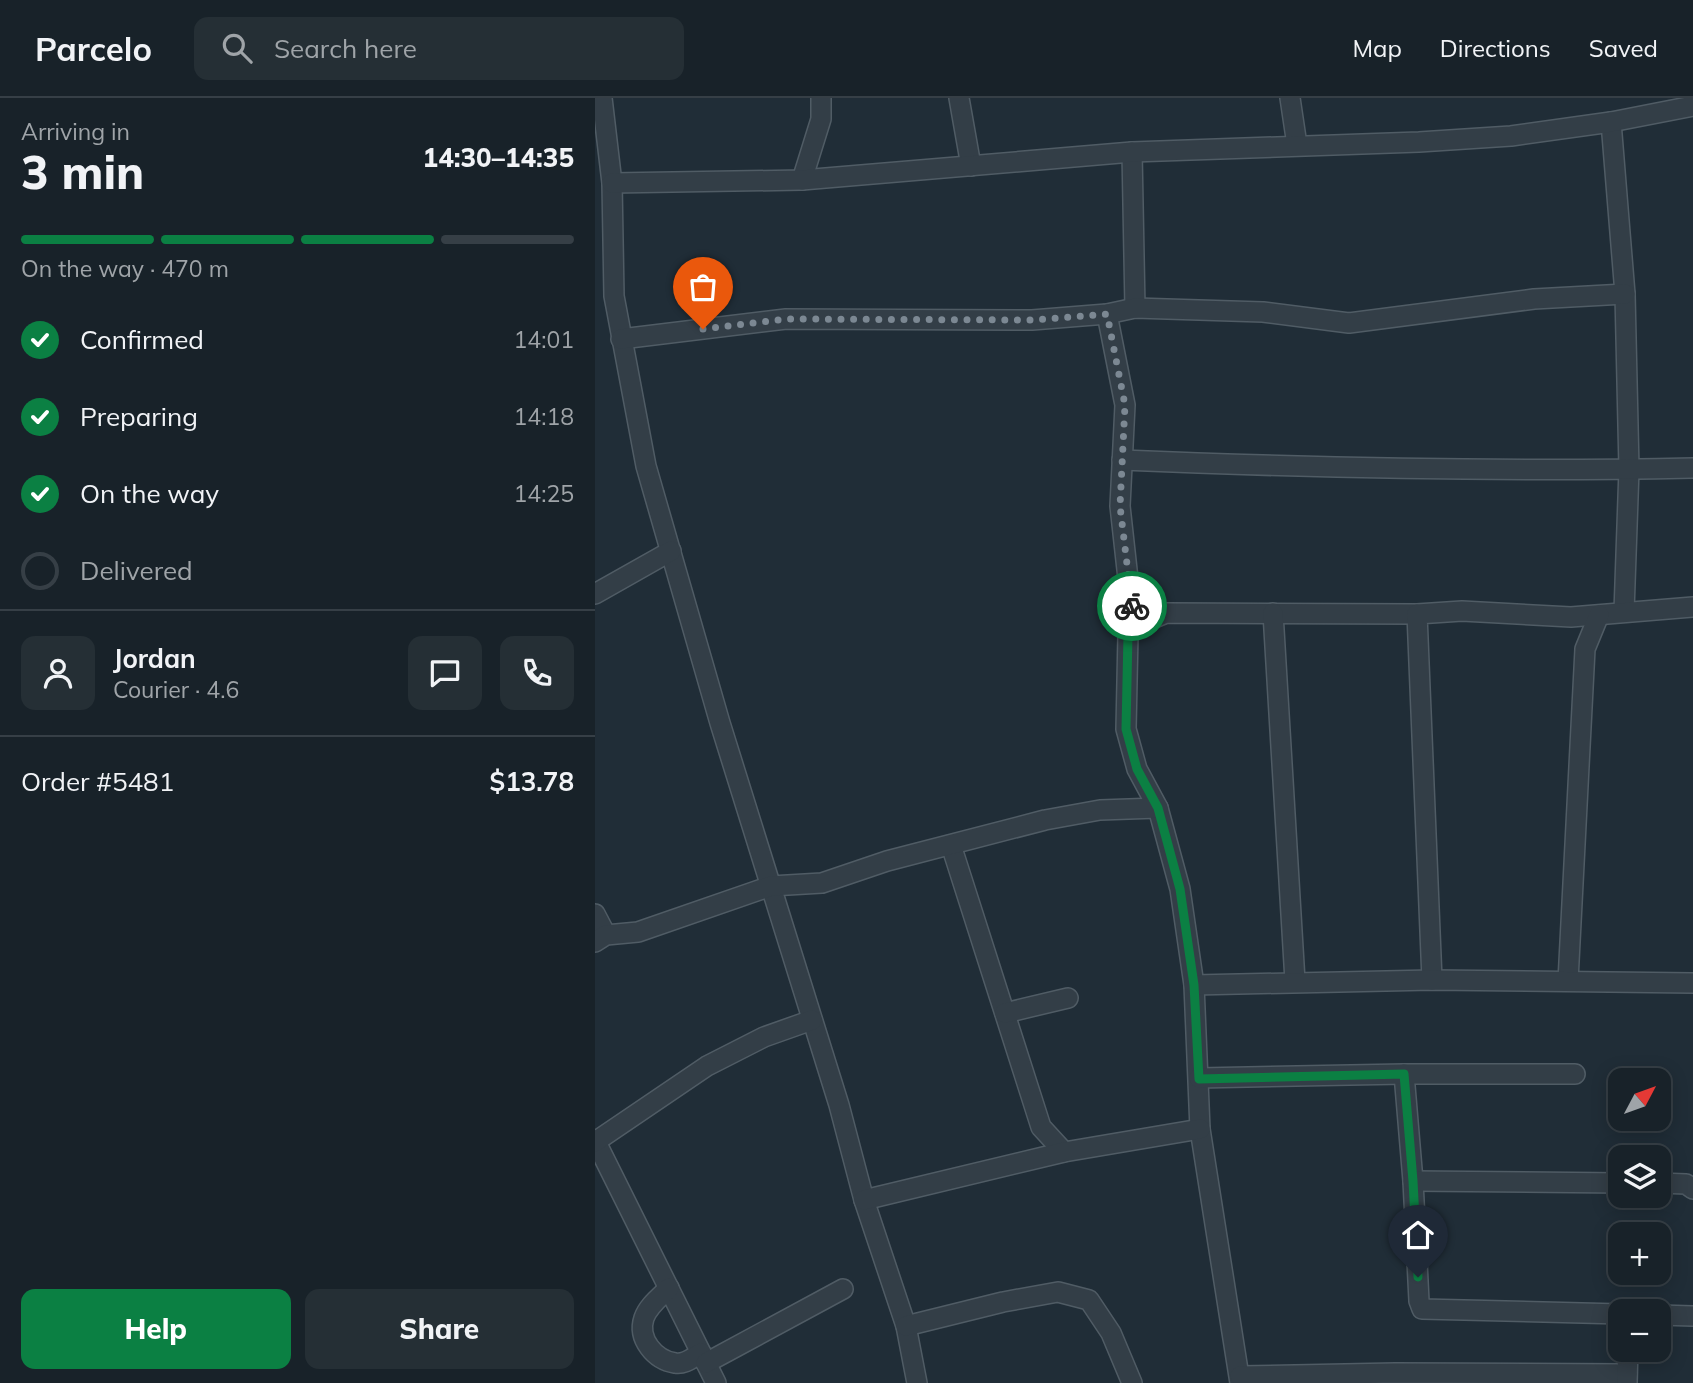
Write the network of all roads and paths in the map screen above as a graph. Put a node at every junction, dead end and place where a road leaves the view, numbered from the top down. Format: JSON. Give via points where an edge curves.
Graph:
{"nodes":[{"id":1,"x":602,"y":98,"type":"edge"},
{"id":2,"x":821,"y":98,"type":"edge"},
{"id":3,"x":959,"y":98,"type":"edge"},
{"id":4,"x":1290,"y":98,"type":"edge"},
{"id":5,"x":1693,"y":106,"type":"edge"},
{"id":6,"x":1611,"y":122,"type":"junction"},
{"id":7,"x":1297,"y":145,"type":"junction"},
{"id":8,"x":1132,"y":152,"type":"junction"},
{"id":9,"x":971,"y":166,"type":"junction"},
{"id":10,"x":802,"y":180,"type":"junction"},
{"id":11,"x":612,"y":183,"type":"junction"},
{"id":12,"x":1625,"y":294,"type":"junction"},
{"id":13,"x":1135,"y":308,"type":"junction"},
{"id":14,"x":1107,"y":314,"type":"junction"},
{"id":15,"x":621,"y":339,"type":"junction"},
{"id":16,"x":1122,"y":460,"type":"junction"},
{"id":17,"x":1693,"y":468,"type":"edge"},
{"id":18,"x":1629,"y":470,"type":"junction"},
{"id":19,"x":671,"y":551,"type":"junction"},
{"id":20,"x":595,"y":594,"type":"edge"},
{"id":21,"x":1132,"y":603,"type":"junction"},
{"id":22,"x":1693,"y":607,"type":"edge"},
{"id":23,"x":1624,"y":612,"type":"junction"},
{"id":24,"x":1273,"y":613,"type":"junction"},
{"id":25,"x":1417,"y":614,"type":"junction"},
{"id":26,"x":1599,"y":615,"type":"junction"},
{"id":27,"x":1571,"y":617,"type":"junction"},
{"id":28,"x":1147,"y":621,"type":"junction"},
{"id":29,"x":1129,"y":648,"type":"junction"},
{"id":30,"x":1585,"y":649,"type":"junction"},
{"id":31,"x":1158,"y":808,"type":"junction"},
{"id":32,"x":951,"y":845,"type":"junction"},
{"id":33,"x":771,"y":886,"type":"junction"},
{"id":34,"x":595,"y":914,"type":"edge"},
{"id":35,"x":600,"y":939,"type":"edge"},
{"id":36,"x":1432,"y":980,"type":"junction"},
{"id":37,"x":1295,"y":981,"type":"junction"},
{"id":38,"x":1568,"y":981,"type":"junction"},
{"id":39,"x":1693,"y":983,"type":"edge"},
{"id":40,"x":1194,"y":985,"type":"junction"},
{"id":41,"x":1068,"y":998,"type":"dead end"},
{"id":42,"x":1005,"y":1013,"type":"junction"},
{"id":43,"x":811,"y":1020,"type":"junction"},
{"id":44,"x":1404,"y":1074,"type":"junction"},
{"id":45,"x":1575,"y":1074,"type":"dead end"},
{"id":46,"x":1199,"y":1079,"type":"junction"},
{"id":47,"x":1041,"y":1127,"type":"junction"},
{"id":48,"x":1200,"y":1129,"type":"junction"},
{"id":49,"x":595,"y":1141,"type":"edge"},
{"id":50,"x":1064,"y":1152,"type":"junction"},
{"id":51,"x":1035,"y":1159,"type":"junction"},
{"id":52,"x":1413,"y":1181,"type":"junction"},
{"id":53,"x":1608,"y":1183,"type":"edge"},
{"id":54,"x":1671,"y":1183,"type":"edge"},
{"id":55,"x":1693,"y":1189,"type":"edge"},
{"id":56,"x":864,"y":1200,"type":"junction"},
{"id":57,"x":669,"y":1288,"type":"junction"},
{"id":58,"x":843,"y":1289,"type":"dead end"},
{"id":59,"x":1608,"y":1314,"type":"edge"},
{"id":60,"x":1671,"y":1315,"type":"edge"},
{"id":61,"x":1693,"y":1316,"type":"edge"},
{"id":62,"x":906,"y":1326,"type":"junction"},
{"id":63,"x":703,"y":1358,"type":"junction"},
{"id":64,"x":1394,"y":1378,"type":"edge"},
{"id":65,"x":1555,"y":1378,"type":"edge"},
{"id":66,"x":1627,"y":1378,"type":"edge"},
{"id":67,"x":1240,"y":1379,"type":"edge"},
{"id":68,"x":716,"y":1383,"type":"edge"},
{"id":69,"x":917,"y":1383,"type":"edge"},
{"id":70,"x":1132,"y":1383,"type":"edge"}],
"edges":[{"from":1,"to":11,"type":"street"},
{"from":2,"to":10,"type":"street","via":[[821,119]]},
{"from":3,"to":9,"type":"street"},
{"from":4,"to":7,"type":"street"},
{"from":5,"to":6,"type":"street"},
{"from":6,"to":7,"type":"street","via":[[1511,136]]},
{"from":6,"to":12,"type":"street"},
{"from":7,"to":8,"type":"street"},
{"from":8,"to":9,"type":"street"},
{"from":8,"to":13,"type":"street"},
{"from":9,"to":10,"type":"street"},
{"from":10,"to":11,"type":"street"},
{"from":11,"to":15,"type":"street","via":[[614,296]]},
{"from":12,"to":13,"type":"street","via":[[1534,299],[1349,323],[1263,312]]},
{"from":12,"to":18,"type":"street"},
{"from":13,"to":14,"type":"street"},
{"from":14,"to":15,"type":"street","via":[[1032,320],[786,319]]},
{"from":14,"to":16,"type":"street","via":[[1125,405]]},
{"from":15,"to":19,"type":"street","via":[[646,466]]},
{"from":16,"to":18,"type":"street","via":[[1292,467]]},
{"from":16,"to":21,"type":"street","via":[[1120,506]]},
{"from":17,"to":18,"type":"street"},
{"from":18,"to":23,"type":"street"},
{"from":19,"to":20,"type":"street"},
{"from":19,"to":33,"type":"street"},
{"from":21,"to":28,"type":"street"},
{"from":21,"to":29,"type":"street"},
{"from":22,"to":23,"type":"street"},
{"from":23,"to":26,"type":"street"},
{"from":24,"to":25,"type":"street"},
{"from":24,"to":28,"type":"street","via":[[1165,613]]},
{"from":24,"to":37,"type":"street"},
{"from":25,"to":27,"type":"street","via":[[1462,611]]},
{"from":25,"to":36,"type":"street"},
{"from":26,"to":27,"type":"street"},
{"from":26,"to":30,"type":"street"},
{"from":27,"to":30,"type":"street"},
{"from":28,"to":29,"type":"street"},
{"from":29,"to":31,"type":"street","via":[[1126,729],[1137,769]]},
{"from":30,"to":38,"type":"street"},
{"from":31,"to":32,"type":"street","via":[[1075,814]]},
{"from":31,"to":40,"type":"street","via":[[1180,889]]},
{"from":32,"to":33,"type":"street","via":[[823,883]]},
{"from":32,"to":42,"type":"street"},
{"from":33,"to":35,"type":"street","via":[[638,932]]},
{"from":33,"to":43,"type":"street"},
{"from":34,"to":35,"type":"street"},
{"from":36,"to":37,"type":"street"},
{"from":36,"to":38,"type":"street"},
{"from":37,"to":40,"type":"street"},
{"from":38,"to":39,"type":"street"},
{"from":40,"to":46,"type":"street"},
{"from":41,"to":42,"type":"street"},
{"from":42,"to":47,"type":"street"},
{"from":43,"to":49,"type":"street","via":[[707,1066]]},
{"from":43,"to":56,"type":"street"},
{"from":44,"to":45,"type":"street"},
{"from":44,"to":46,"type":"street"},
{"from":44,"to":52,"type":"street"},
{"from":46,"to":48,"type":"street"},
{"from":47,"to":50,"type":"street"},
{"from":47,"to":51,"type":"street"},
{"from":48,"to":50,"type":"street"},
{"from":48,"to":67,"type":"street"},
{"from":49,"to":57,"type":"street"},
{"from":50,"to":51,"type":"street"},
{"from":51,"to":56,"type":"street"},
{"from":52,"to":53,"type":"street"},
{"from":52,"to":59,"type":"street","via":[[1422,1309]]},
{"from":54,"to":55,"type":"street"},
{"from":56,"to":62,"type":"street"},
{"from":57,"to":63,"type":"street"},
{"from":57,"to":63,"type":"street","via":[[644,1318],[646,1344],[675,1363]]},
{"from":58,"to":63,"type":"street"},
{"from":60,"to":61,"type":"street"},
{"from":62,"to":69,"type":"street"},
{"from":62,"to":70,"type":"street","via":[[1058,1292],[1089,1300],[1111,1333]]},
{"from":63,"to":68,"type":"street"},
{"from":64,"to":65,"type":"street"},
{"from":64,"to":67,"type":"street"},
{"from":65,"to":66,"type":"street"}]}
